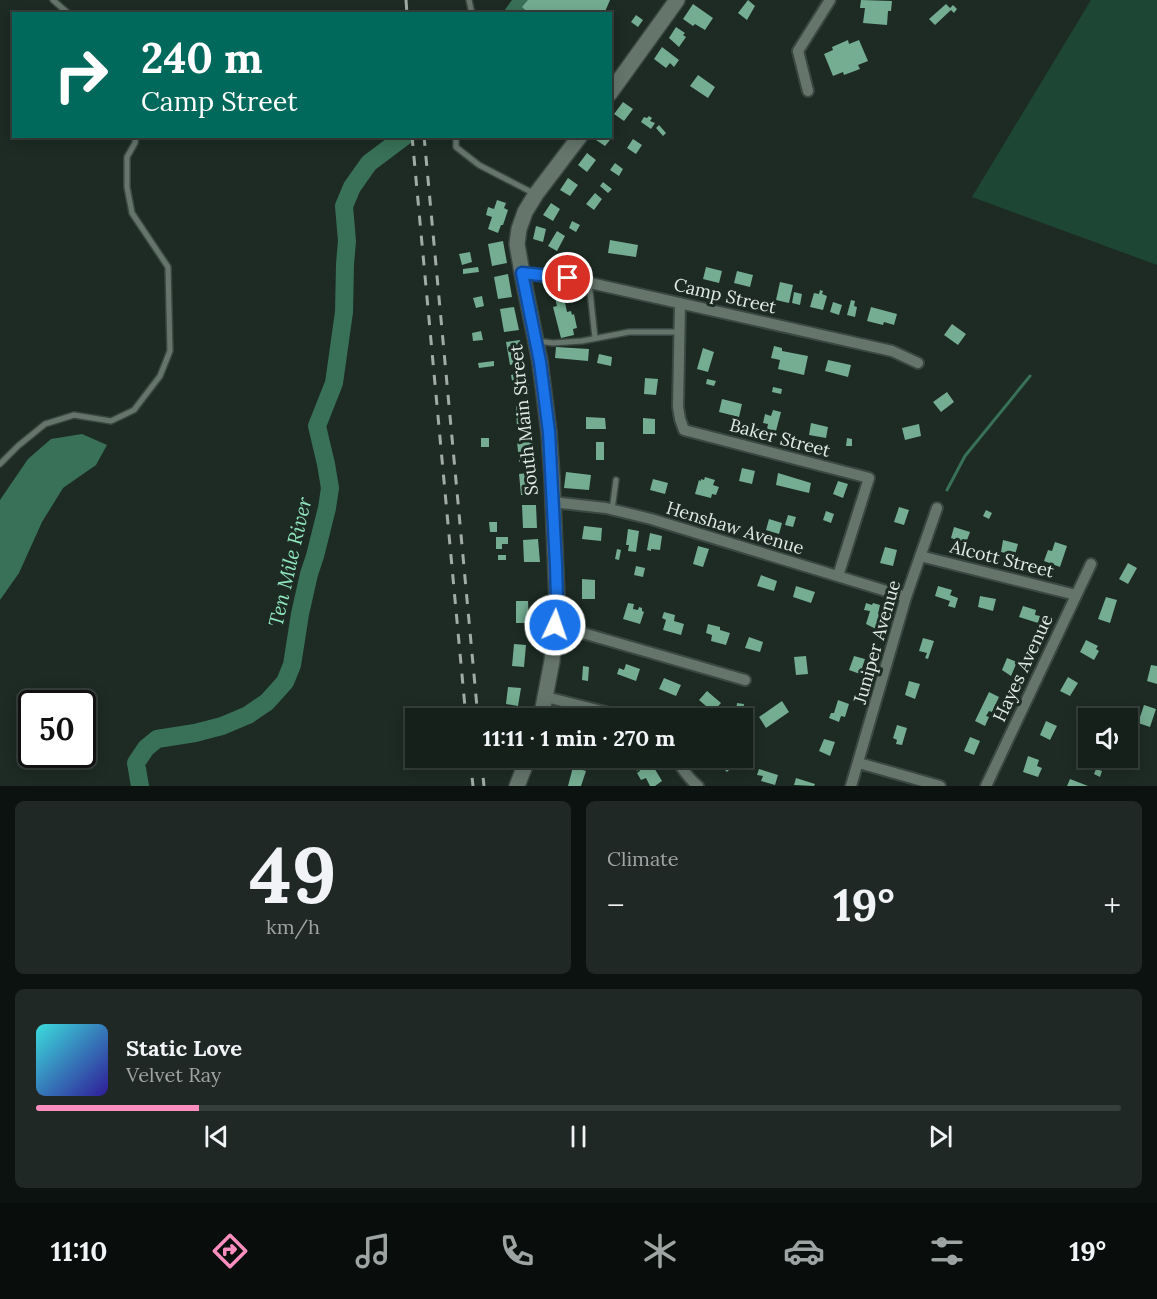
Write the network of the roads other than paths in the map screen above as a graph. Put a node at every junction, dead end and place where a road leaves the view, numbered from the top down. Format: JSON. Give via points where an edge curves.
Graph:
{"nodes":[{"id":1,"x":53,"y":0,"type":"edge"},
{"id":2,"x":677,"y":0,"type":"edge"},
{"id":3,"x":830,"y":0,"type":"edge"},
{"id":4,"x":67,"y":12,"type":"edge"},
{"id":5,"x":612,"y":90,"type":"edge"},
{"id":6,"x":808,"y":91,"type":"dead end"},
{"id":7,"x":136,"y":138,"type":"edge"},
{"id":8,"x":456,"y":138,"type":"edge"},
{"id":9,"x":578,"y":138,"type":"edge"},
{"id":10,"x":536,"y":194,"type":"junction"},
{"id":11,"x":522,"y":273,"type":"junction"},
{"id":12,"x":589,"y":282,"type":"junction"},
{"id":13,"x":680,"y":303,"type":"junction"},
{"id":14,"x":679,"y":332,"type":"junction"},
{"id":15,"x":595,"y":338,"type":"junction"},
{"id":16,"x":536,"y":341,"type":"junction"},
{"id":17,"x":918,"y":363,"type":"dead end"},
{"id":18,"x":0,"y":464,"type":"edge"},
{"id":19,"x":616,"y":480,"type":"dead end"},
{"id":20,"x":552,"y":502,"type":"junction"},
{"id":21,"x":938,"y":508,"type":"dead end"},
{"id":22,"x":612,"y":510,"type":"junction"},
{"id":23,"x":921,"y":556,"type":"junction"},
{"id":24,"x":1091,"y":564,"type":"dead end"},
{"id":25,"x":838,"y":576,"type":"junction"},
{"id":26,"x":1076,"y":595,"type":"junction"},
{"id":27,"x":906,"y":597,"type":"junction"},
{"id":28,"x":555,"y":625,"type":"junction"},
{"id":29,"x":746,"y":680,"type":"dead end"},
{"id":30,"x":546,"y":697,"type":"junction"},
{"id":31,"x":543,"y":708,"type":"edge"},
{"id":32,"x":589,"y":708,"type":"edge"},
{"id":33,"x":859,"y":763,"type":"junction"},
{"id":34,"x":524,"y":768,"type":"edge"},
{"id":35,"x":682,"y":768,"type":"edge"},
{"id":36,"x":692,"y":784,"type":"edge"},
{"id":37,"x":517,"y":786,"type":"edge"},
{"id":38,"x":851,"y":786,"type":"edge"},
{"id":39,"x":940,"y":786,"type":"edge"},
{"id":40,"x":986,"y":786,"type":"edge"}],
"edges":[{"from":1,"to":4,"type":"lane"},
{"from":2,"to":5,"type":"main road"},
{"from":3,"to":6,"type":"street","via":[[798,51]]},
{"from":7,"to":18,"type":"lane","via":[[127,157],[132,213],[168,267],[170,351],[160,376],[134,410],[111,421],[74,415],[45,424]]},
{"from":8,"to":10,"type":"lane","via":[[456,147],[479,165]]},
{"from":9,"to":10,"type":"main road","name":"South Main Street"},
{"from":10,"to":11,"type":"main road","name":"South Main Street","via":[[519,229],[517,244]]},
{"from":11,"to":12,"type":"street","name":"Camp Street"},
{"from":11,"to":16,"type":"main road","name":"South Main Street"},
{"from":12,"to":13,"type":"street","name":"Camp Street"},
{"from":12,"to":15,"type":"lane"},
{"from":13,"to":14,"type":"street"},
{"from":13,"to":17,"type":"street","name":"Camp Street","via":[[892,351]]},
{"from":14,"to":15,"type":"lane","via":[[629,332]]},
{"from":14,"to":25,"type":"street","name":"Baker Street","via":[[678,408],[684,430],[869,478]]},
{"from":15,"to":16,"type":"lane"},
{"from":16,"to":20,"type":"main road","name":"South Main Street","via":[[549,432]]},
{"from":19,"to":22,"type":"lane"},
{"from":20,"to":22,"type":"street","name":"Henshaw Avenue"},
{"from":20,"to":28,"type":"main road","name":"South Main Street"},
{"from":21,"to":23,"type":"street","name":"Juniper Avenue"},
{"from":22,"to":25,"type":"street","name":"Henshaw Avenue"},
{"from":23,"to":26,"type":"street","name":"Alcott Street"},
{"from":23,"to":27,"type":"street","name":"Juniper Avenue"},
{"from":24,"to":26,"type":"street","name":"Hayes Avenue"},
{"from":25,"to":27,"type":"street","name":"Henshaw Avenue"},
{"from":26,"to":40,"type":"street","name":"Hayes Avenue"},
{"from":27,"to":33,"type":"street","name":"Juniper Avenue"},
{"from":28,"to":29,"type":"street"},
{"from":28,"to":30,"type":"main road","name":"South Main Street"},
{"from":30,"to":31,"type":"main road","name":"South Main Street"},
{"from":30,"to":32,"type":"street"},
{"from":33,"to":38,"type":"street","name":"Juniper Avenue"},
{"from":33,"to":39,"type":"street"},
{"from":34,"to":37,"type":"main road"},
{"from":35,"to":36,"type":"street"}]}
